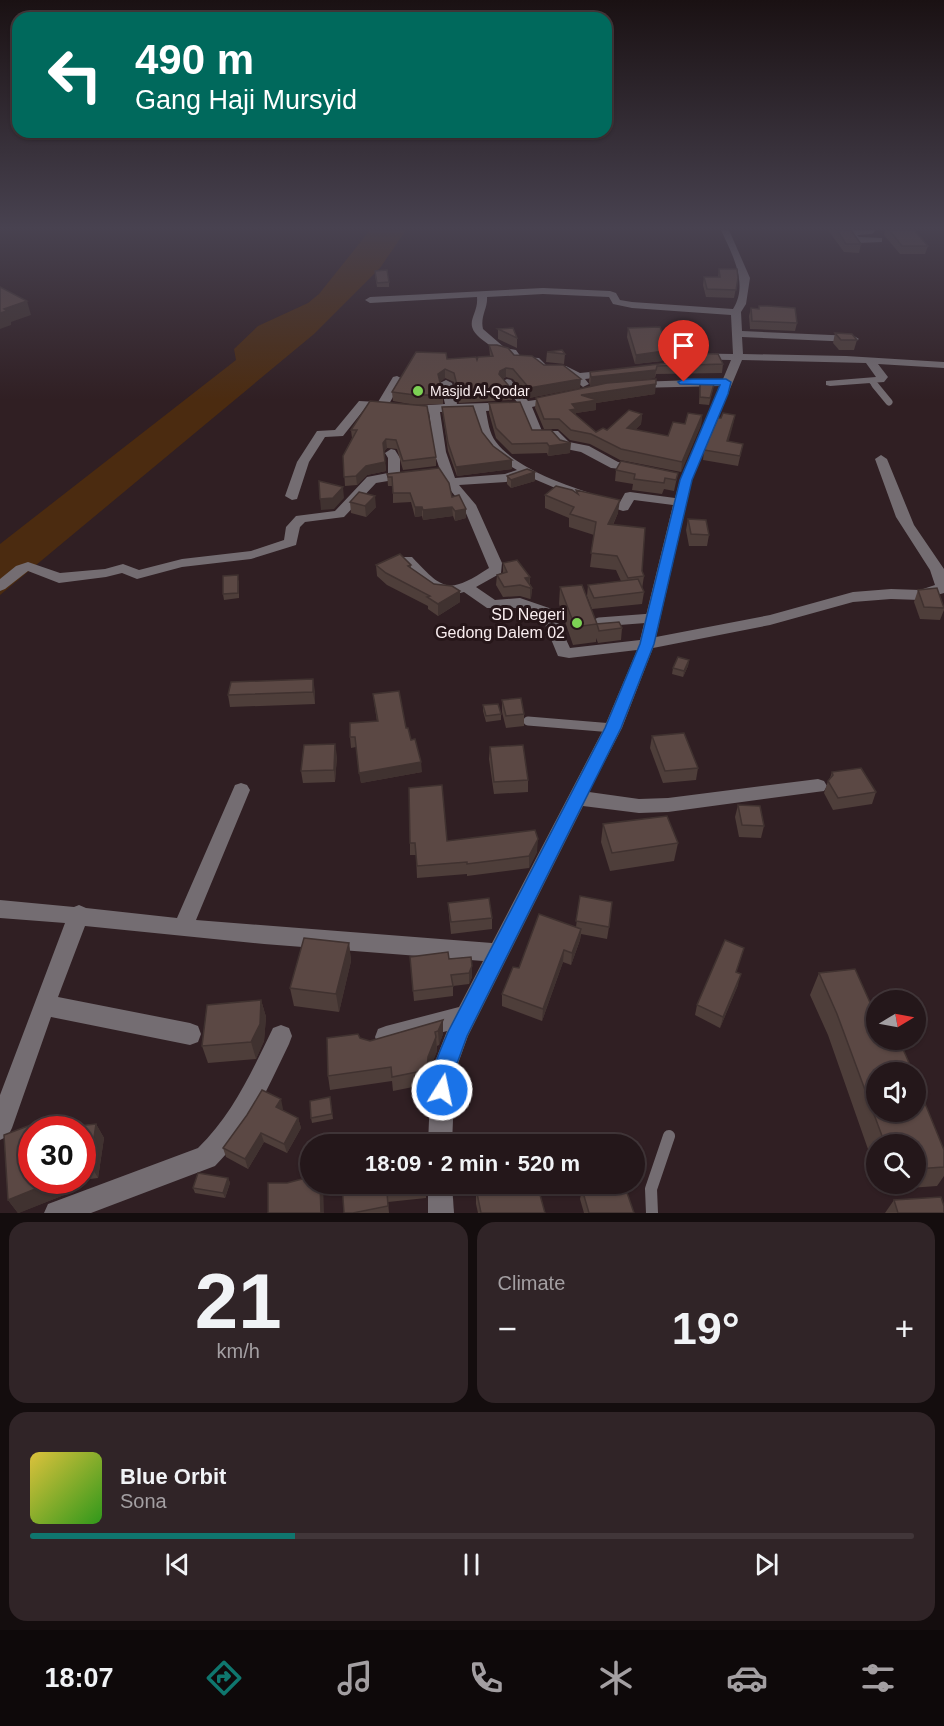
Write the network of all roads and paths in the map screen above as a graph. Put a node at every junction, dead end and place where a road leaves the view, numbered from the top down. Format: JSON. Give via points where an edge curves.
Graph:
{"nodes":[{"id":1,"x":744,"y":287,"type":"edge"},
{"id":2,"x":482,"y":294,"type":"junction"},
{"id":3,"x":370,"y":300,"type":"dead end"},
{"id":4,"x":736,"y":312,"type":"junction"},
{"id":5,"x":737,"y":334,"type":"junction"},
{"id":6,"x":855,"y":339,"type":"edge"},
{"id":7,"x":738,"y":356,"type":"junction"},
{"id":8,"x":869,"y":360,"type":"junction"},
{"id":9,"x":944,"y":365,"type":"edge"},
{"id":10,"x":645,"y":369,"type":"edge"},
{"id":11,"x":622,"y":372,"type":"edge"},
{"id":12,"x":577,"y":377,"type":"junction"},
{"id":13,"x":397,"y":379,"type":"edge"},
{"id":14,"x":871,"y":381,"type":"junction"},
{"id":15,"x":507,"y":382,"type":"edge"},
{"id":16,"x":726,"y":382,"type":"junction"},
{"id":17,"x":446,"y":383,"type":"dead end"},
{"id":18,"x":830,"y":383,"type":"dead end"},
{"id":19,"x":620,"y":386,"type":"edge"},
{"id":20,"x":889,"y":402,"type":"dead end"},
{"id":21,"x":382,"y":406,"type":"junction"},
{"id":22,"x":526,"y":406,"type":"junction"},
{"id":23,"x":452,"y":408,"type":"junction"},
{"id":24,"x":434,"y":409,"type":"junction"},
{"id":25,"x":480,"y":409,"type":"junction"},
{"id":26,"x":391,"y":453,"type":"dead end"},
{"id":27,"x":881,"y":459,"type":"dead end"},
{"id":28,"x":528,"y":471,"type":"junction"},
{"id":29,"x":647,"y":473,"type":"edge"},
{"id":30,"x":444,"y":475,"type":"junction"},
{"id":31,"x":292,"y":496,"type":"dead end"},
{"id":32,"x":679,"y":502,"type":"junction"},
{"id":33,"x":407,"y":560,"type":"edge"},
{"id":34,"x":0,"y":586,"type":"edge"},
{"id":35,"x":466,"y":586,"type":"junction"},
{"id":36,"x":652,"y":618,"type":"junction"},
{"id":37,"x":599,"y":622,"type":"edge"},
{"id":38,"x":647,"y":644,"type":"junction"},
{"id":39,"x":528,"y":721,"type":"dead end"},
{"id":40,"x":613,"y":728,"type":"junction"},
{"id":41,"x":818,"y":786,"type":"dead end"},
{"id":42,"x":241,"y":790,"type":"dead end"},
{"id":43,"x":576,"y":798,"type":"junction"},
{"id":44,"x":0,"y":909,"type":"edge"},
{"id":45,"x":80,"y":914,"type":"junction"},
{"id":46,"x":183,"y":927,"type":"junction"},
{"id":47,"x":497,"y":953,"type":"junction"},
{"id":48,"x":44,"y":1005,"type":"junction"},
{"id":49,"x":468,"y":1015,"type":"junction"},
{"id":50,"x":190,"y":1034,"type":"dead end"},
{"id":51,"x":281,"y":1036,"type":"dead end"},
{"id":52,"x":371,"y":1042,"type":"edge"},
{"id":53,"x":0,"y":1128,"type":"edge"},
{"id":54,"x":440,"y":1134,"type":"edge"},
{"id":55,"x":669,"y":1136,"type":"dead end"},
{"id":56,"x":440,"y":1194,"type":"edge"},
{"id":57,"x":57,"y":1213,"type":"edge"},
{"id":58,"x":441,"y":1213,"type":"edge"},
{"id":59,"x":652,"y":1213,"type":"edge"}],
"edges":[{"from":1,"to":4,"type":"street"},
{"from":2,"to":3,"type":"street"},
{"from":2,"to":4,"type":"street","via":[[595,293],[613,295],[621,304]]},
{"from":2,"to":12,"type":"street","via":[[483,304],[477,312],[482,336],[502,351],[512,352],[518,360],[535,360],[544,369],[567,368]]},
{"from":4,"to":5,"type":"street"},
{"from":5,"to":6,"type":"street"},
{"from":5,"to":7,"type":"street"},
{"from":7,"to":8,"type":"street"},
{"from":7,"to":10,"type":"street","via":[[675,356],[670,357],[669,366]]},
{"from":7,"to":16,"type":"street"},
{"from":8,"to":9,"type":"street"},
{"from":8,"to":14,"type":"street","via":[[882,377]]},
{"from":11,"to":12,"type":"street"},
{"from":12,"to":22,"type":"street","via":[[583,392]]},
{"from":13,"to":21,"type":"street"},
{"from":14,"to":18,"type":"street"},
{"from":14,"to":20,"type":"lane"},
{"from":15,"to":22,"type":"street"},
{"from":16,"to":19,"type":"street"},
{"from":16,"to":32,"type":"street","via":[[681,479]]},
{"from":17,"to":23,"type":"street"},
{"from":21,"to":24,"type":"street"},
{"from":21,"to":31,"type":"street","via":[[363,404],[339,433],[321,434],[303,462]]},
{"from":22,"to":25,"type":"street"},
{"from":22,"to":29,"type":"street","via":[[538,435],[554,434],[565,446],[585,449],[610,463]]},
{"from":23,"to":24,"type":"street"},
{"from":23,"to":25,"type":"street"},
{"from":24,"to":30,"type":"street"},
{"from":25,"to":28,"type":"street","via":[[490,442]]},
{"from":26,"to":34,"type":"street","via":[[400,475],[372,480],[339,514],[307,517],[293,526],[291,542],[263,552],[179,563],[137,575],[123,568],[59,578],[28,566]]},
{"from":27,"to":38,"type":"street","via":[[903,517],[942,578],[943,587],[920,595],[853,597],[770,620]]},
{"from":28,"to":30,"type":"street","via":[[506,478]]},
{"from":28,"to":32,"type":"street","via":[[585,496],[621,506],[626,506],[630,496]]},
{"from":30,"to":35,"type":"street","via":[[469,505],[496,567]]},
{"from":32,"to":36,"type":"street"},
{"from":33,"to":35,"type":"street","via":[[444,593]]},
{"from":35,"to":38,"type":"street","via":[[492,605],[520,603],[547,612],[564,652]]},
{"from":36,"to":37,"type":"lane"},
{"from":36,"to":38,"type":"street"},
{"from":38,"to":40,"type":"street"},
{"from":39,"to":40,"type":"lane"},
{"from":40,"to":43,"type":"street"},
{"from":41,"to":43,"type":"street","via":[[668,805],[639,806]]},
{"from":42,"to":46,"type":"street"},
{"from":43,"to":47,"type":"street"},
{"from":44,"to":45,"type":"street"},
{"from":45,"to":46,"type":"street"},
{"from":45,"to":48,"type":"street"},
{"from":46,"to":47,"type":"street"},
{"from":47,"to":49,"type":"street"},
{"from":48,"to":50,"type":"street"},
{"from":48,"to":53,"type":"street"},
{"from":49,"to":52,"type":"street"},
{"from":49,"to":54,"type":"street","via":[[443,1072]]},
{"from":51,"to":57,"type":"street","via":[[232,1130],[206,1157]]},
{"from":55,"to":59,"type":"lane","via":[[651,1189]]},
{"from":56,"to":58,"type":"street"}]}
